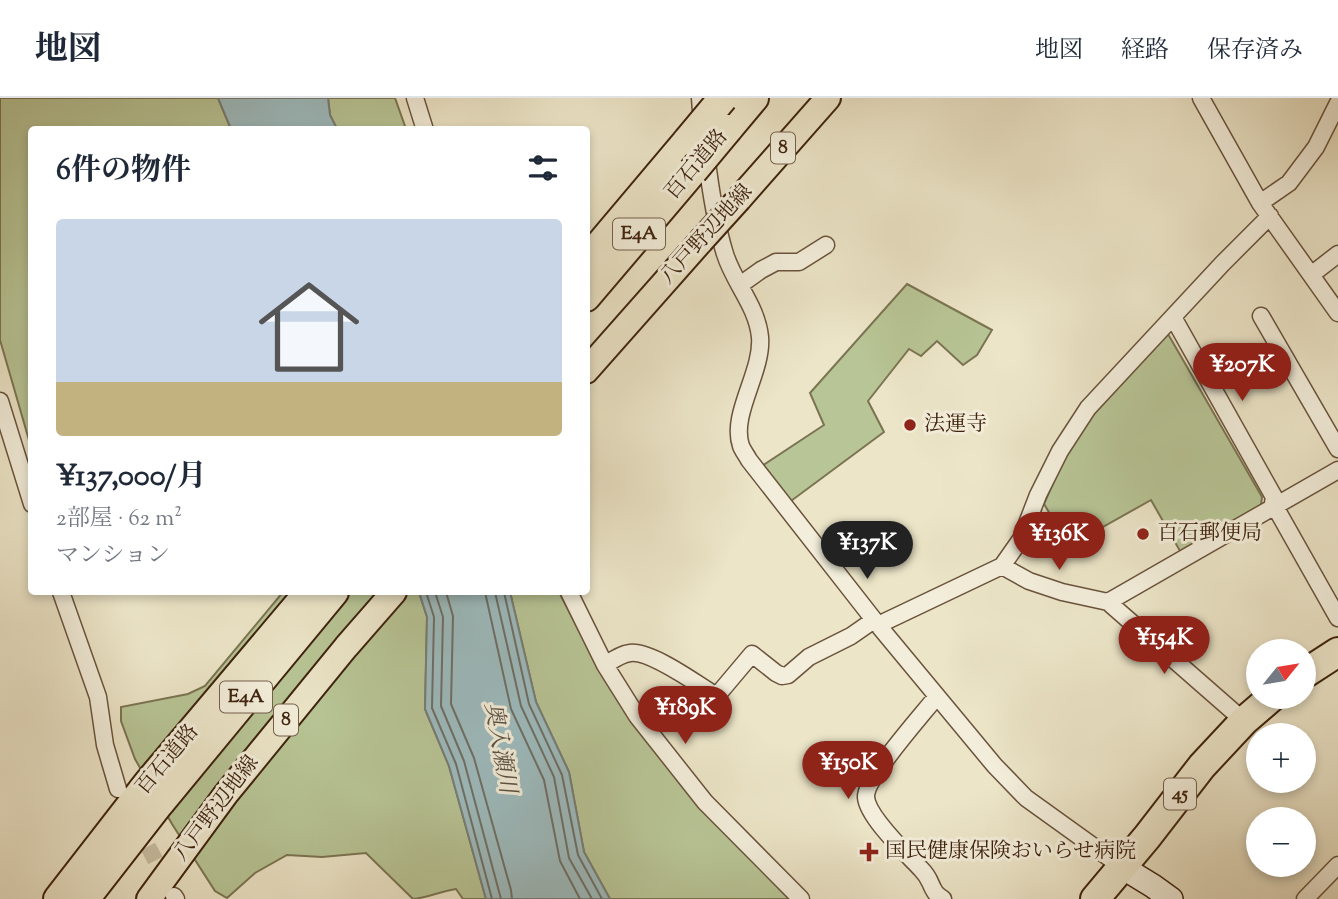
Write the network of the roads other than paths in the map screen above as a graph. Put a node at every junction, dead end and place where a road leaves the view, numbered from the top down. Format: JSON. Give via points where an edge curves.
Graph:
{"nodes":[{"id":1,"x":415,"y":98,"type":"edge"},
{"id":2,"x":700,"y":98,"type":"edge"},
{"id":3,"x":723,"y":98,"type":"edge"},
{"id":4,"x":754,"y":98,"type":"edge"},
{"id":5,"x":828,"y":98,"type":"edge"},
{"id":6,"x":1201,"y":98,"type":"edge"},
{"id":7,"x":1338,"y":103,"type":"edge"},
{"id":8,"x":424,"y":126,"type":"edge"},
{"id":9,"x":1261,"y":203,"type":"junction"},
{"id":10,"x":1270,"y":216,"type":"junction"},
{"id":11,"x":826,"y":245,"type":"dead end"},
{"id":12,"x":1338,"y":254,"type":"edge"},
{"id":13,"x":590,"y":256,"type":"edge"},
{"id":14,"x":1311,"y":275,"type":"junction"},
{"id":15,"x":740,"y":285,"type":"junction"},
{"id":16,"x":590,"y":292,"type":"edge"},
{"id":17,"x":1338,"y":313,"type":"edge"},
{"id":18,"x":1261,"y":316,"type":"dead end"},
{"id":19,"x":1173,"y":317,"type":"junction"},
{"id":20,"x":590,"y":366,"type":"edge"},
{"id":21,"x":0,"y":401,"type":"edge"},
{"id":22,"x":1338,"y":449,"type":"edge"},
{"id":23,"x":1338,"y":470,"type":"edge"},
{"id":24,"x":28,"y":491,"type":"edge"},
{"id":25,"x":1275,"y":506,"type":"junction"},
{"id":26,"x":1002,"y":566,"type":"junction"},
{"id":27,"x":62,"y":595,"type":"edge"},
{"id":28,"x":307,"y":595,"type":"edge"},
{"id":29,"x":331,"y":595,"type":"edge"},
{"id":30,"x":391,"y":595,"type":"edge"},
{"id":31,"x":570,"y":595,"type":"edge"},
{"id":32,"x":1108,"y":602,"type":"junction"},
{"id":33,"x":1338,"y":618,"type":"edge"},
{"id":34,"x":876,"y":622,"type":"junction"},
{"id":35,"x":1335,"y":661,"type":"edge"},
{"id":36,"x":605,"y":665,"type":"junction"},
{"id":37,"x":1316,"y":669,"type":"edge"},
{"id":38,"x":937,"y":696,"type":"junction"},
{"id":39,"x":1258,"y":709,"type":"edge"},
{"id":40,"x":1244,"y":721,"type":"junction"},
{"id":41,"x":118,"y":789,"type":"dead end"},
{"id":42,"x":153,"y":793,"type":"junction"},
{"id":43,"x":1338,"y":864,"type":"edge"},
{"id":44,"x":1122,"y":867,"type":"junction"},
{"id":45,"x":58,"y":899,"type":"edge"},
{"id":46,"x":85,"y":899,"type":"edge"},
{"id":47,"x":149,"y":899,"type":"edge"},
{"id":48,"x":801,"y":899,"type":"edge"},
{"id":49,"x":943,"y":899,"type":"edge"},
{"id":50,"x":1095,"y":899,"type":"edge"},
{"id":51,"x":1171,"y":899,"type":"edge"},
{"id":52,"x":1305,"y":899,"type":"edge"}],
"edges":[{"from":1,"to":8,"type":"street"},
{"from":2,"to":15,"type":"street","via":[[714,205],[725,255]]},
{"from":3,"to":13,"type":"highway","name":"百石道路","number":"E4A","bridge":true},
{"from":4,"to":16,"type":"highway","name":"百石道路","number":"E4A","bridge":true},
{"from":5,"to":20,"type":"main road","name":"八戸野辺地線","number":"8","bridge":true},
{"from":6,"to":9,"type":"street"},
{"from":7,"to":9,"type":"street","via":[[1316,146],[1289,183]]},
{"from":9,"to":10,"type":"street"},
{"from":10,"to":14,"type":"street"},
{"from":10,"to":19,"type":"street"},
{"from":11,"to":15,"type":"street","via":[[799,262],[776,262]]},
{"from":12,"to":14,"type":"street"},
{"from":14,"to":17,"type":"street"},
{"from":15,"to":34,"type":"street","via":[[757,320],[760,340],[739,425],[741,445]]},
{"from":18,"to":22,"type":"street"},
{"from":19,"to":25,"type":"street"},
{"from":19,"to":26,"type":"street","via":[[1088,408],[1060,451],[1021,539]]},
{"from":21,"to":24,"type":"street"},
{"from":23,"to":25,"type":"street"},
{"from":25,"to":32,"type":"street"},
{"from":25,"to":33,"type":"street"},
{"from":26,"to":32,"type":"street","via":[[1029,581]]},
{"from":26,"to":34,"type":"street"},
{"from":27,"to":41,"type":"street","via":[[98,697]]},
{"from":28,"to":42,"type":"highway","name":"百石道路","number":"E4A"},
{"from":29,"to":42,"type":"highway","name":"百石道路","number":"E4A"},
{"from":30,"to":47,"type":"main road","name":"八戸野辺地線","number":"8","via":[[252,762]]},
{"from":31,"to":36,"type":"street"},
{"from":32,"to":40,"type":"street"},
{"from":34,"to":36,"type":"street","via":[[809,657],[788,675],[776,673],[752,654],[716,694],[641,652],[624,654]]},
{"from":34,"to":38,"type":"street"},
{"from":35,"to":37,"type":"highway"},
{"from":36,"to":48,"type":"street","via":[[637,716],[705,802]]},
{"from":38,"to":44,"type":"street","via":[[1026,798]]},
{"from":38,"to":49,"type":"street","via":[[881,767],[866,797],[885,832],[929,876]]},
{"from":39,"to":40,"type":"highway","number":"45"},
{"from":40,"to":44,"type":"highway","number":"45"},
{"from":42,"to":45,"type":"highway","name":"百石道路","number":"E4A"},
{"from":42,"to":46,"type":"highway","name":"百石道路","number":"E4A"},
{"from":43,"to":52,"type":"street"},
{"from":44,"to":50,"type":"highway","number":"45"},
{"from":44,"to":51,"type":"street"}]}
